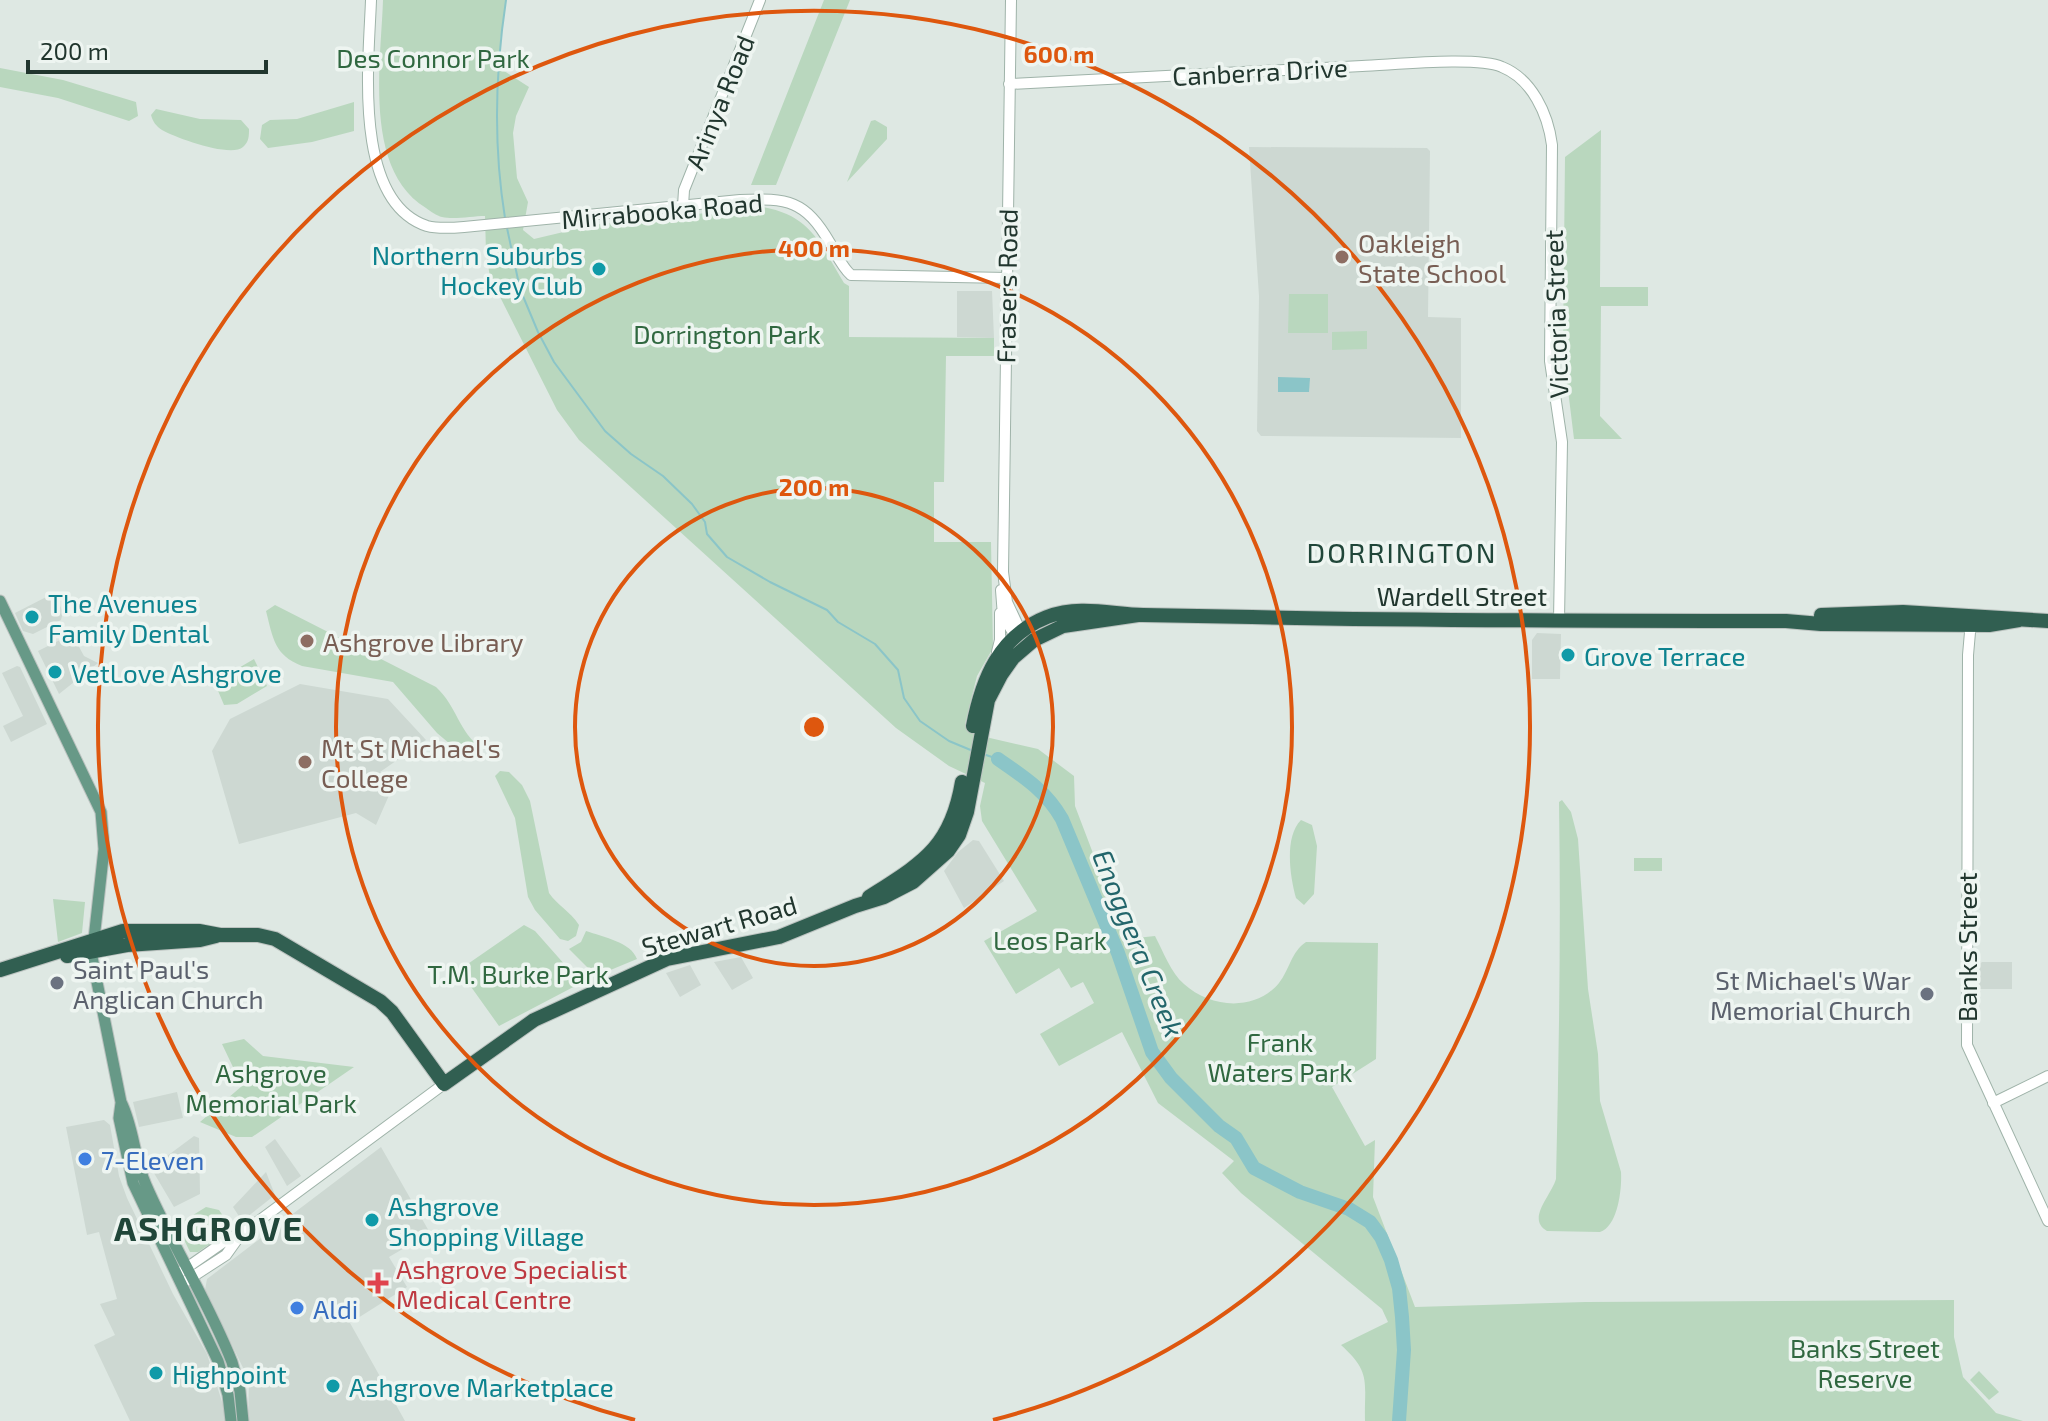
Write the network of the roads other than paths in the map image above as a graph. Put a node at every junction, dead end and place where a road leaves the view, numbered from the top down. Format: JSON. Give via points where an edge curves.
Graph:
{"nodes":[{"id":1,"x":371,"y":0,"type":"edge"},
{"id":2,"x":760,"y":0,"type":"edge"},
{"id":3,"x":1011,"y":0,"type":"edge"},
{"id":4,"x":1509,"y":70,"type":"joint"},
{"id":5,"x":1009,"y":84,"type":"junction"},
{"id":6,"x":683,"y":206,"type":"junction"},
{"id":7,"x":1007,"y":278,"type":"junction"},
{"id":8,"x":1003,"y":597,"type":"junction"},
{"id":9,"x":0,"y":601,"type":"edge"},
{"id":10,"x":1138,"y":615,"type":"junction"},
{"id":11,"x":1047,"y":617,"type":"junction"},
{"id":12,"x":1967,"y":619,"type":"junction"},
{"id":13,"x":1559,"y":620,"type":"junction"},
{"id":14,"x":2048,"y":621,"type":"edge"},
{"id":15,"x":1021,"y":638,"type":"junction"},
{"id":16,"x":993,"y":662,"type":"junction"},
{"id":17,"x":979,"y":719,"type":"junction"},
{"id":18,"x":93,"y":945,"type":"junction"},
{"id":19,"x":0,"y":970,"type":"edge"},
{"id":20,"x":0,"y":977,"type":"edge"},
{"id":21,"x":2048,"y":1076,"type":"edge"},
{"id":22,"x":444,"y":1084,"type":"junction"},
{"id":23,"x":1993,"y":1103,"type":"junction"},
{"id":24,"x":2048,"y":1221,"type":"edge"},
{"id":25,"x":183,"y":1276,"type":"junction"},
{"id":26,"x":231,"y":1421,"type":"edge"},
{"id":27,"x":243,"y":1421,"type":"edge"}],
"edges":[{"from":1,"to":6,"type":"street","name":"Mirrabooka Road","via":[[369,137],[390,193],[413,220],[429,227],[472,227]]},
{"from":2,"to":6,"type":"street","name":"Arinya Road","via":[[684,190]]},
{"from":3,"to":5,"type":"street","name":"Frasers Road"},
{"from":4,"to":5,"type":"street","name":"Canberra Drive","via":[[1490,63],[1433,63]]},
{"from":4,"to":13,"type":"street","name":"Victoria Street","via":[[1535,96],[1552,145],[1550,361],[1562,442]]},
{"from":5,"to":7,"type":"street","name":"Frasers Road"},
{"from":6,"to":7,"type":"street","name":"Mirrabooka Road","via":[[760,199],[798,206],[811,214],[847,271],[857,277]]},
{"from":7,"to":8,"type":"street","name":"Frasers Road"},
{"from":8,"to":11,"type":"street","via":[[1018,613]]},
{"from":8,"to":15,"type":"street","name":"Frasers Road","via":[[1004,619]]},
{"from":8,"to":16,"type":"street"},
{"from":9,"to":18,"type":"main road","via":[[101,812],[104,849]]},
{"from":10,"to":11,"type":"highway","name":"Wardell Street","via":[[1086,610]]},
{"from":10,"to":13,"type":"highway","name":"Wardell Street"},
{"from":10,"to":15,"type":"highway","name":"Wardell Street"},
{"from":11,"to":15,"type":"highway","name":"Wardell Street"},
{"from":12,"to":13,"type":"highway","name":"Wardell Street","via":[[1870,612],[1786,621]]},
{"from":12,"to":14,"type":"highway","name":"Wardell Street","via":[[2005,624]]},
{"from":12,"to":23,"type":"street","name":"Banks Street","via":[[1966,1037]]},
{"from":15,"to":16,"type":"highway","name":"Stewart Road"},
{"from":15,"to":17,"type":"highway","name":"Stewart Road"},
{"from":16,"to":17,"type":"highway","name":"Stewart Road","via":[[981,687]]},
{"from":17,"to":22,"type":"highway","name":"Stewart Road","via":[[968,779],[952,824],[925,868],[855,906],[779,937],[679,955],[647,968],[534,1020]]},
{"from":18,"to":19,"type":"highway"},
{"from":18,"to":20,"type":"highway"},
{"from":18,"to":22,"type":"highway","via":[[220,935],[275,939],[375,996]]},
{"from":18,"to":25,"type":"main road","via":[[133,1183]]},
{"from":21,"to":23,"type":"street"},
{"from":22,"to":25,"type":"street","name":"Stewart Road"},
{"from":23,"to":24,"type":"street","name":"Banks Street"},
{"from":25,"to":26,"type":"main road","via":[[222,1372]]},
{"from":25,"to":27,"type":"main road","via":[[232,1362]]}]}
